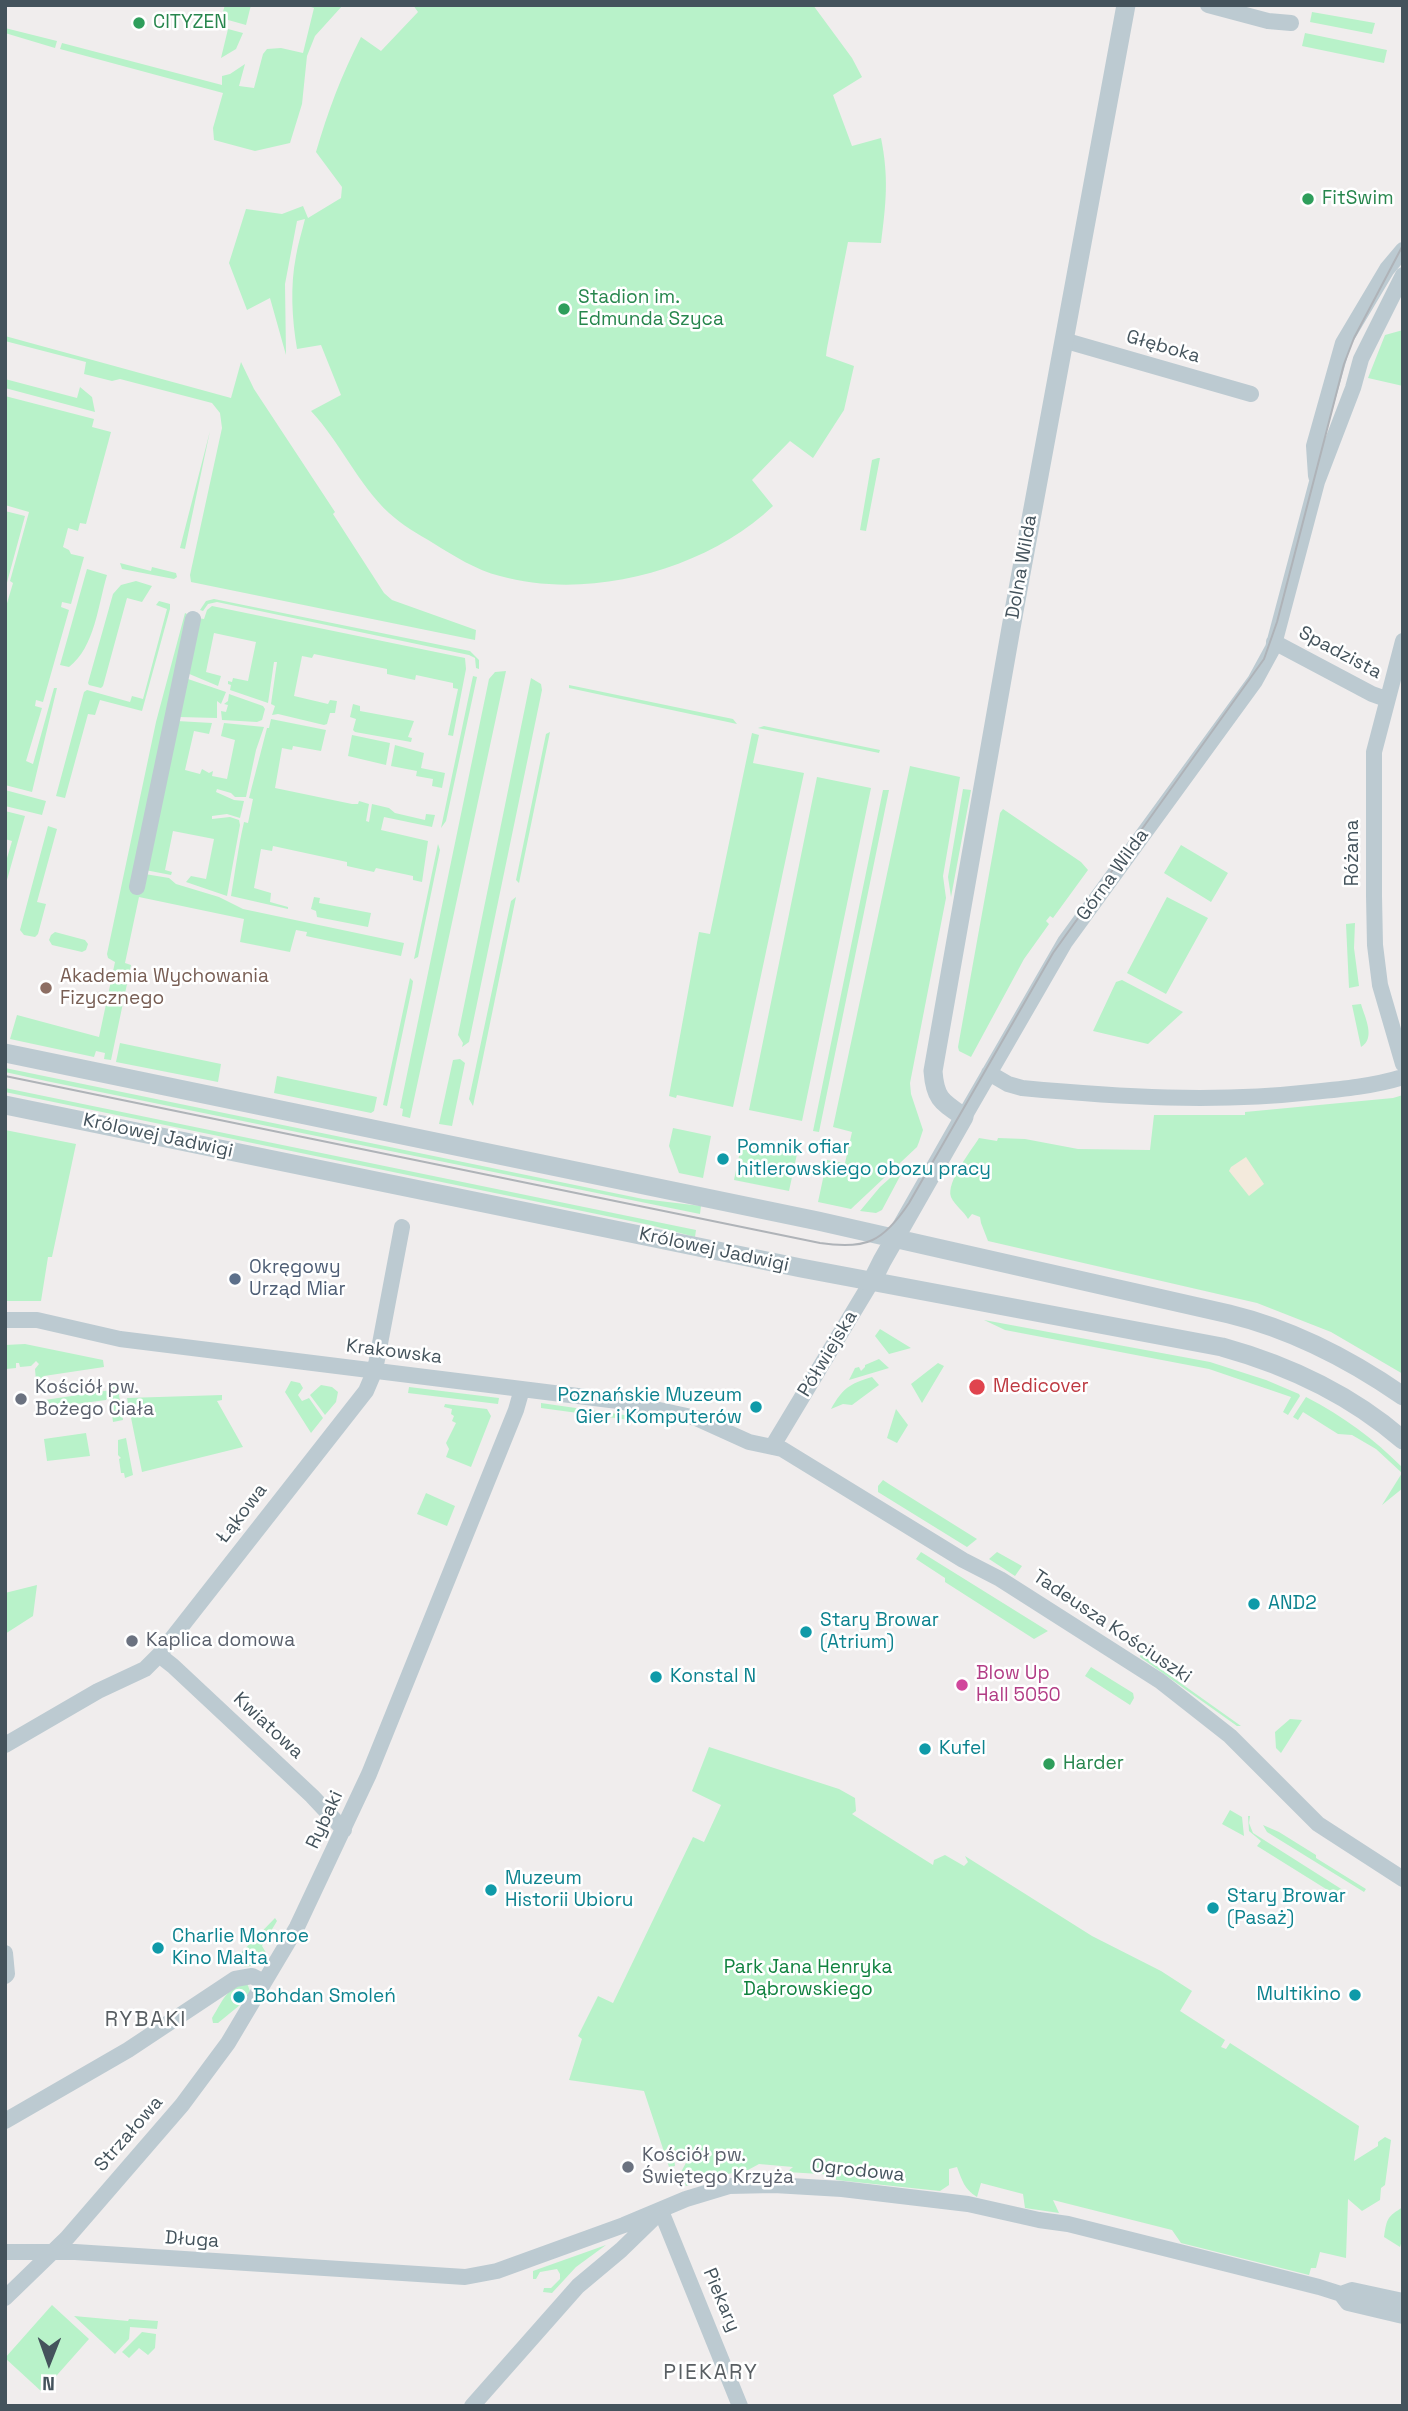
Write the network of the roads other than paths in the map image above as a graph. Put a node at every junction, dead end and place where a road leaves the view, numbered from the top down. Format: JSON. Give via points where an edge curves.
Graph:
{"nodes":[{"id":1,"x":1126,"y":5,"type":"edge"},
{"id":2,"x":1208,"y":5,"type":"edge"},
{"id":3,"x":1291,"y":23,"type":"dead end"},
{"id":4,"x":1403,"y":250,"type":"edge"},
{"id":5,"x":1403,"y":275,"type":"edge"},
{"id":6,"x":1063,"y":340,"type":"junction"},
{"id":7,"x":1251,"y":394,"type":"dead end"},
{"id":8,"x":1317,"y":482,"type":"junction"},
{"id":9,"x":193,"y":619,"type":"dead end"},
{"id":10,"x":1403,"y":641,"type":"edge"},
{"id":11,"x":1274,"y":642,"type":"junction"},
{"id":12,"x":1386,"y":699,"type":"junction"},
{"id":13,"x":136,"y":887,"type":"dead end"},
{"id":14,"x":5,"y":1053,"type":"edge"},
{"id":15,"x":1403,"y":1064,"type":"edge"},
{"id":16,"x":989,"y":1073,"type":"junction"},
{"id":17,"x":1403,"y":1077,"type":"edge"},
{"id":18,"x":5,"y":1105,"type":"edge"},
{"id":19,"x":964,"y":1117,"type":"junction"},
{"id":20,"x":402,"y":1227,"type":"dead end"},
{"id":21,"x":895,"y":1238,"type":"junction"},
{"id":22,"x":881,"y":1261,"type":"joint"},
{"id":23,"x":872,"y":1282,"type":"junction"},
{"id":24,"x":5,"y":1320,"type":"edge"},
{"id":25,"x":375,"y":1370,"type":"junction"},
{"id":26,"x":522,"y":1389,"type":"junction"},
{"id":27,"x":1403,"y":1396,"type":"edge"},
{"id":28,"x":1403,"y":1440,"type":"edge"},
{"id":29,"x":772,"y":1447,"type":"junction"},
{"id":30,"x":159,"y":1655,"type":"junction"},
{"id":31,"x":5,"y":1745,"type":"edge"},
{"id":32,"x":344,"y":1830,"type":"junction"},
{"id":33,"x":1403,"y":1879,"type":"edge"},
{"id":34,"x":5,"y":1953,"type":"edge"},
{"id":35,"x":5,"y":1976,"type":"edge"},
{"id":36,"x":264,"y":1982,"type":"junction"},
{"id":37,"x":5,"y":2121,"type":"edge"},
{"id":38,"x":661,"y":2211,"type":"junction"},
{"id":39,"x":5,"y":2252,"type":"edge"},
{"id":40,"x":50,"y":2253,"type":"junction"},
{"id":41,"x":376,"y":2273,"type":"joint"},
{"id":42,"x":1341,"y":2294,"type":"junction"},
{"id":43,"x":5,"y":2298,"type":"edge"},
{"id":44,"x":1403,"y":2301,"type":"edge"},
{"id":45,"x":1403,"y":2316,"type":"edge"},
{"id":46,"x":472,"y":2406,"type":"edge"},
{"id":47,"x":740,"y":2406,"type":"edge"}],
"edges":[{"from":1,"to":6,"type":"street","name":"Dolna Wilda"},
{"from":2,"to":3,"type":"street"},
{"from":4,"to":8,"type":"street","name":"Górna Wilda","via":[[1343,343],[1314,446]]},
{"from":5,"to":8,"type":"street","name":"Górna Wilda","via":[[1361,359]]},
{"from":6,"to":7,"type":"street","name":"Głęboka"},
{"from":6,"to":19,"type":"street","name":"Dolna Wilda","via":[[933,1071],[939,1099]]},
{"from":8,"to":11,"type":"street","name":"Górna Wilda"},
{"from":9,"to":13,"type":"street"},
{"from":10,"to":12,"type":"street","name":"Różana"},
{"from":11,"to":12,"type":"street","name":"Spadzista"},
{"from":11,"to":16,"type":"street","name":"Górna Wilda","via":[[1255,681],[1065,942]]},
{"from":12,"to":15,"type":"street","name":"Różana","via":[[1374,752],[1375,945],[1384,1003]]},
{"from":14,"to":21,"type":"street"},
{"from":16,"to":17,"type":"street","via":[[1022,1088],[1185,1099],[1285,1095]]},
{"from":16,"to":19,"type":"street","name":"Górna Wilda"},
{"from":18,"to":23,"type":"street","name":"Królowej Jadwigi"},
{"from":19,"to":21,"type":"street","name":"Górna Wilda"},
{"from":20,"to":25,"type":"street","name":"Łąkowa"},
{"from":21,"to":22,"type":"street","name":"Górna Wilda"},
{"from":21,"to":27,"type":"street","via":[[1258,1322],[1339,1357]]},
{"from":22,"to":23,"type":"street","name":"Półwiejska"},
{"from":23,"to":28,"type":"street","name":"Królowej Jadwigi","via":[[1235,1350],[1325,1387]]},
{"from":23,"to":29,"type":"street","name":"Półwiejska"},
{"from":24,"to":25,"type":"street","name":"Krakowska","via":[[37,1320],[120,1339]]},
{"from":25,"to":26,"type":"street","name":"Krakowska"},
{"from":25,"to":30,"type":"street","name":"Łąkowa","via":[[365,1393]]},
{"from":26,"to":29,"type":"street","name":"Krakowska","via":[[696,1418],[749,1442]]},
{"from":26,"to":32,"type":"street","name":"Rybaki"},
{"from":29,"to":33,"type":"street","name":"Tadeusza Kościuszki","via":[[791,1453],[1000,1579],[1160,1681],[1230,1736],[1318,1824]]},
{"from":30,"to":31,"type":"street","name":"Łąkowa","via":[[145,1669]]},
{"from":30,"to":32,"type":"street","name":"Kwiatowa"},
{"from":32,"to":36,"type":"street","name":"Rybaki","via":[[297,1927]]},
{"from":34,"to":35,"type":"street"},
{"from":36,"to":37,"type":"street","via":[[245,1975],[235,1979],[128,2050]]},
{"from":36,"to":40,"type":"street","name":"Strzałowa","via":[[228,2043],[182,2105]]},
{"from":38,"to":41,"type":"street","name":"Ogrodowa","via":[[481,2276]]},
{"from":38,"to":42,"type":"street","name":"Ogrodowa","via":[[710,2190],[752,2185],[842,2189],[1068,2224]]},
{"from":38,"to":46,"type":"street","via":[[578,2286]]},
{"from":38,"to":47,"type":"street","name":"Piekary"},
{"from":39,"to":40,"type":"street","name":"Długa"},
{"from":40,"to":41,"type":"street","name":"Długa"},
{"from":40,"to":43,"type":"street","name":"Strzałowa"},
{"from":42,"to":44,"type":"street","name":"Ogrodowa","via":[[1352,2290]]},
{"from":42,"to":45,"type":"street","name":"Ogrodowa","via":[[1348,2303]]}]}
